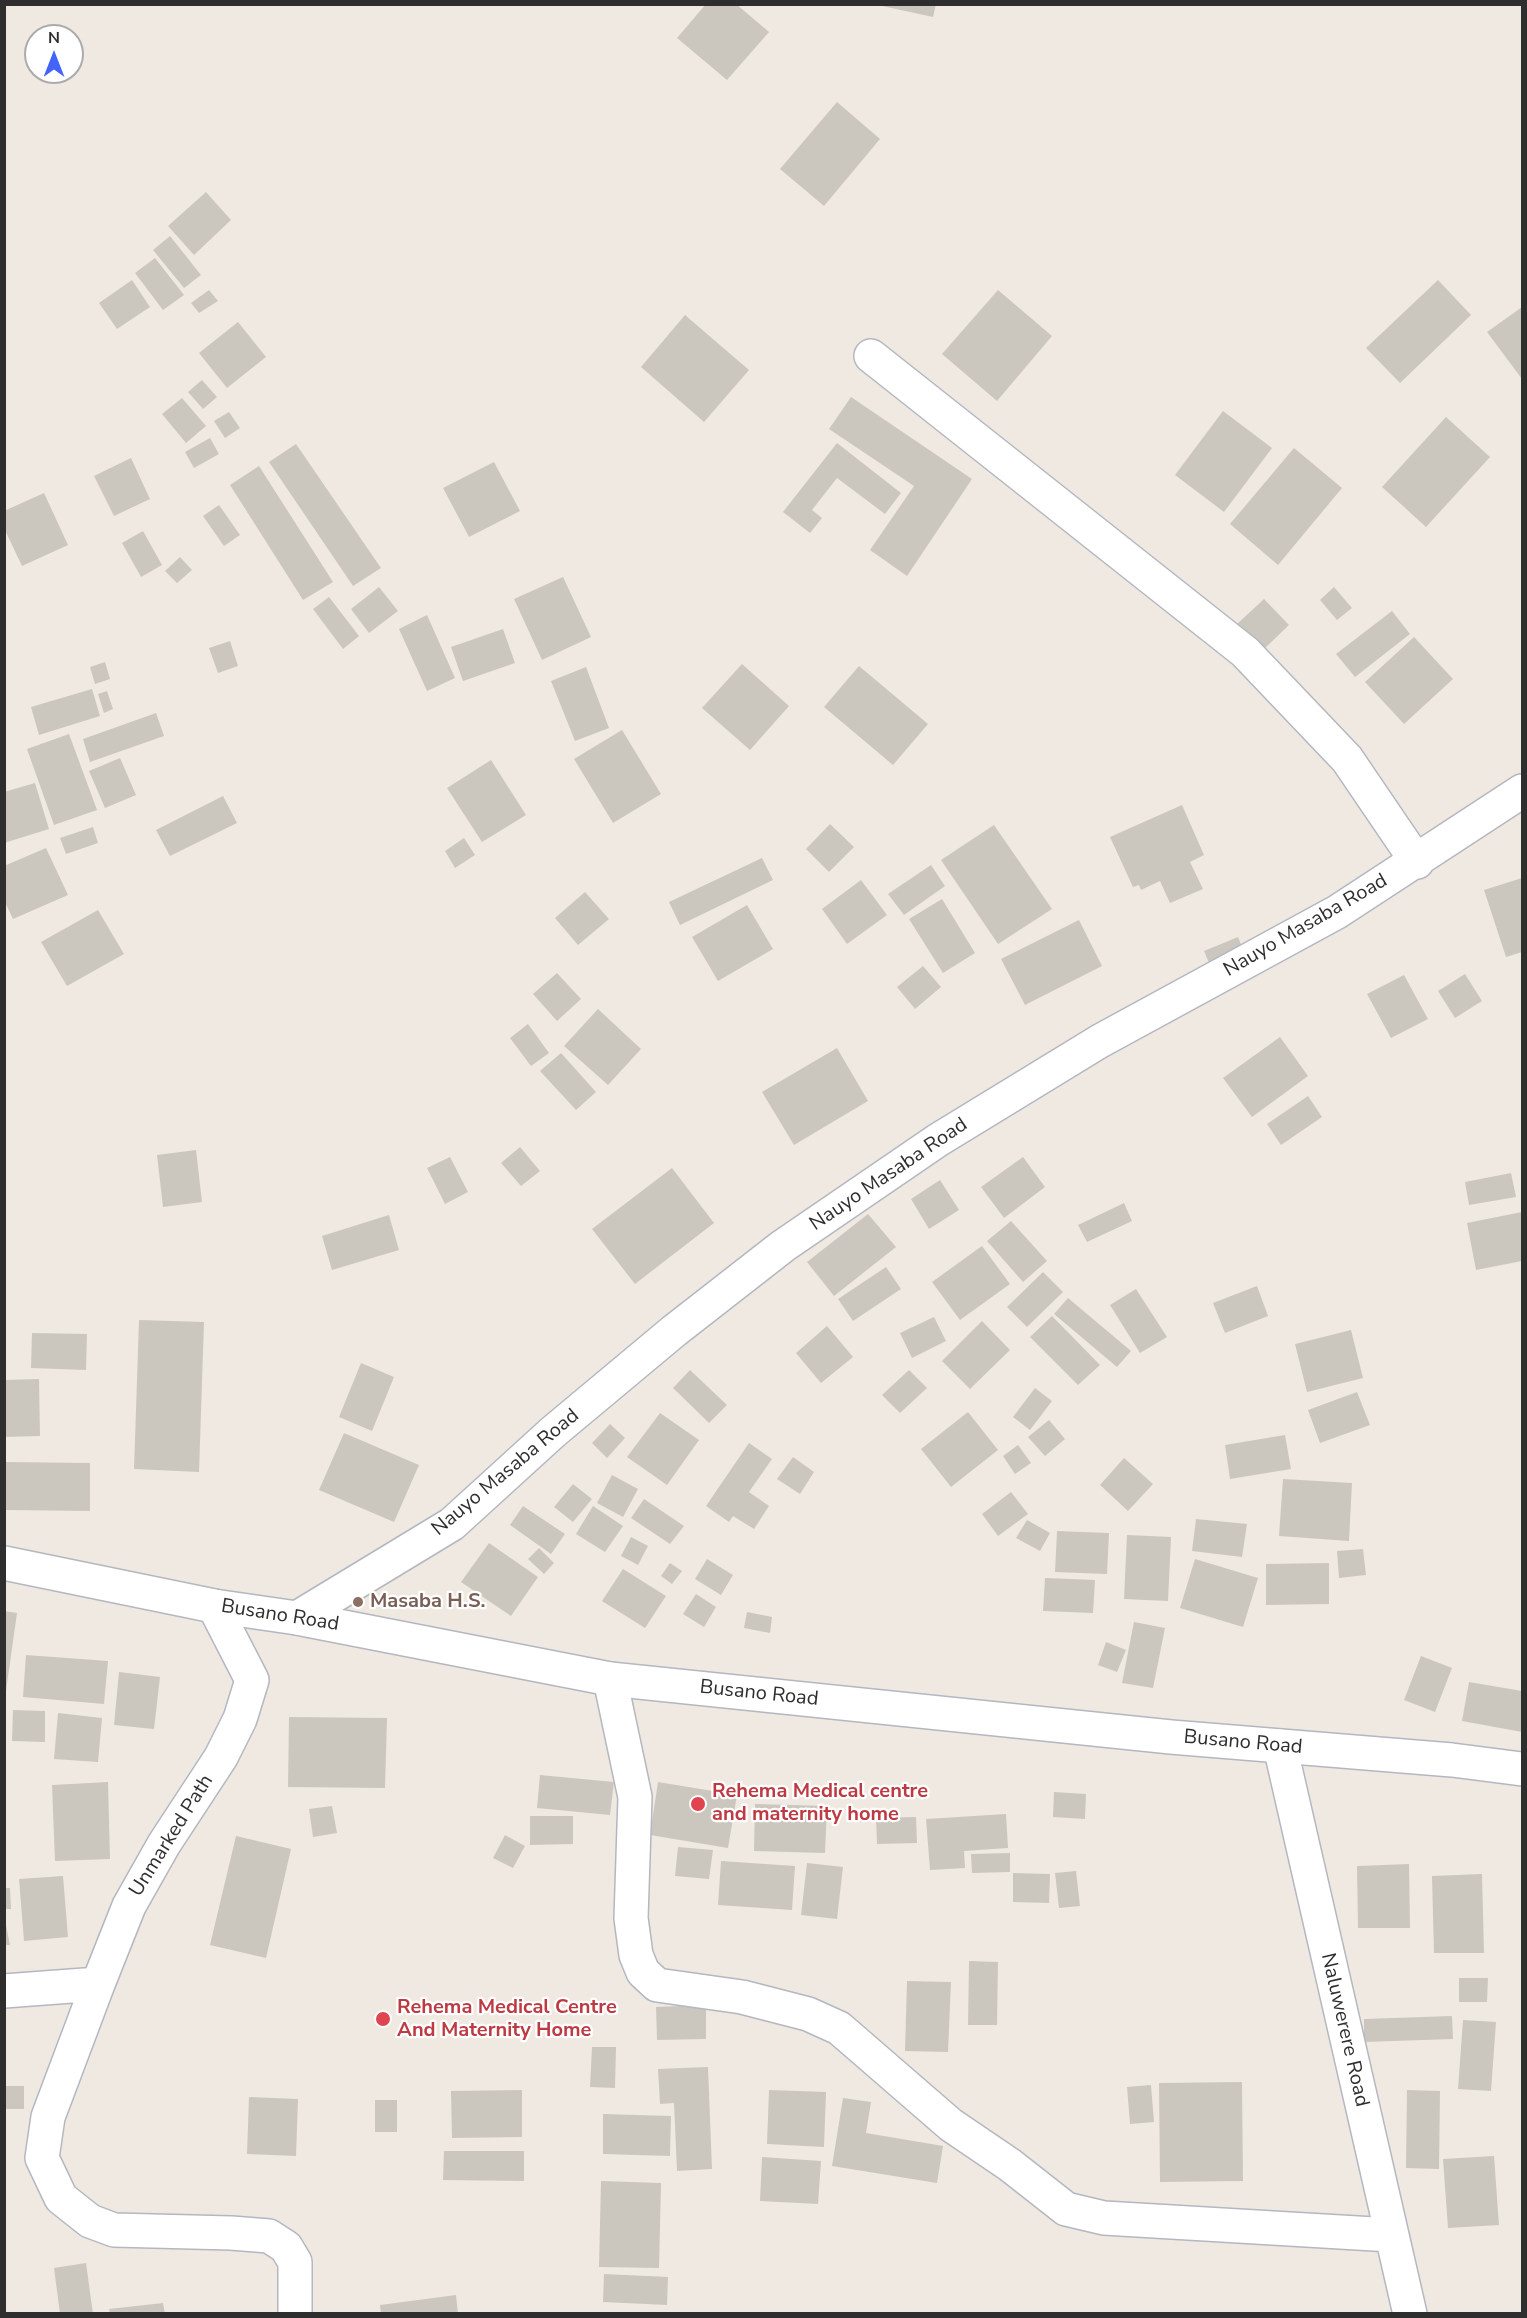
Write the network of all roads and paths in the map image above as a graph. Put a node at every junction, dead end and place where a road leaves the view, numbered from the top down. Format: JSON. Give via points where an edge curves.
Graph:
{"nodes":[{"id":1,"x":872,"y":356,"type":"dead end"},
{"id":2,"x":1522,"y":791,"type":"edge"},
{"id":3,"x":1417,"y":862,"type":"junction"},
{"id":4,"x":4,"y":1563,"type":"edge"},
{"id":5,"x":214,"y":1606,"type":"junction"},
{"id":6,"x":297,"y":1618,"type":"junction"},
{"id":7,"x":610,"y":1679,"type":"junction"},
{"id":8,"x":1280,"y":1746,"type":"junction"},
{"id":9,"x":1522,"y":1769,"type":"edge"},
{"id":10,"x":98,"y":1984,"type":"junction"},
{"id":11,"x":4,"y":1991,"type":"edge"},
{"id":12,"x":1391,"y":2235,"type":"junction"},
{"id":13,"x":295,"y":2313,"type":"edge"},
{"id":14,"x":1410,"y":2313,"type":"edge"}],
"edges":[{"from":1,"to":3,"type":"street","via":[[1245,652],[1347,759]]},
{"from":2,"to":3,"type":"street","name":"Nauyo Masaba Road"},
{"from":3,"to":6,"type":"street","name":"Nauyo Masaba Road","via":[[1337,912],[1100,1041],[938,1140],[783,1246],[692,1317],[553,1432],[452,1524]]},
{"from":4,"to":5,"type":"street","name":"Busano Road"},
{"from":5,"to":6,"type":"street","name":"Busano Road"},
{"from":5,"to":10,"type":"street","name":"Unmarked Path","via":[[252,1680],[240,1719],[221,1757],[129,1906]]},
{"from":6,"to":7,"type":"street","name":"Busano Road"},
{"from":7,"to":8,"type":"street","name":"Busano Road"},
{"from":7,"to":12,"type":"street","via":[[635,1797],[631,1918],[635,1945],[643,1972],[657,1985],[742,1997],[808,2013],[839,2028],[951,2125],[1066,2209],[1104,2218]]},
{"from":8,"to":9,"type":"street","name":"Busano Road"},
{"from":8,"to":12,"type":"street","name":"Naluwerere Road"},
{"from":10,"to":11,"type":"street"},
{"from":10,"to":13,"type":"street","name":"Unmarked Path","via":[[48,2117],[42,2158],[61,2198],[90,2222],[114,2230],[269,2236],[286,2247],[295,2262]]},
{"from":12,"to":14,"type":"street","name":"Naluwerere Road"}]}
